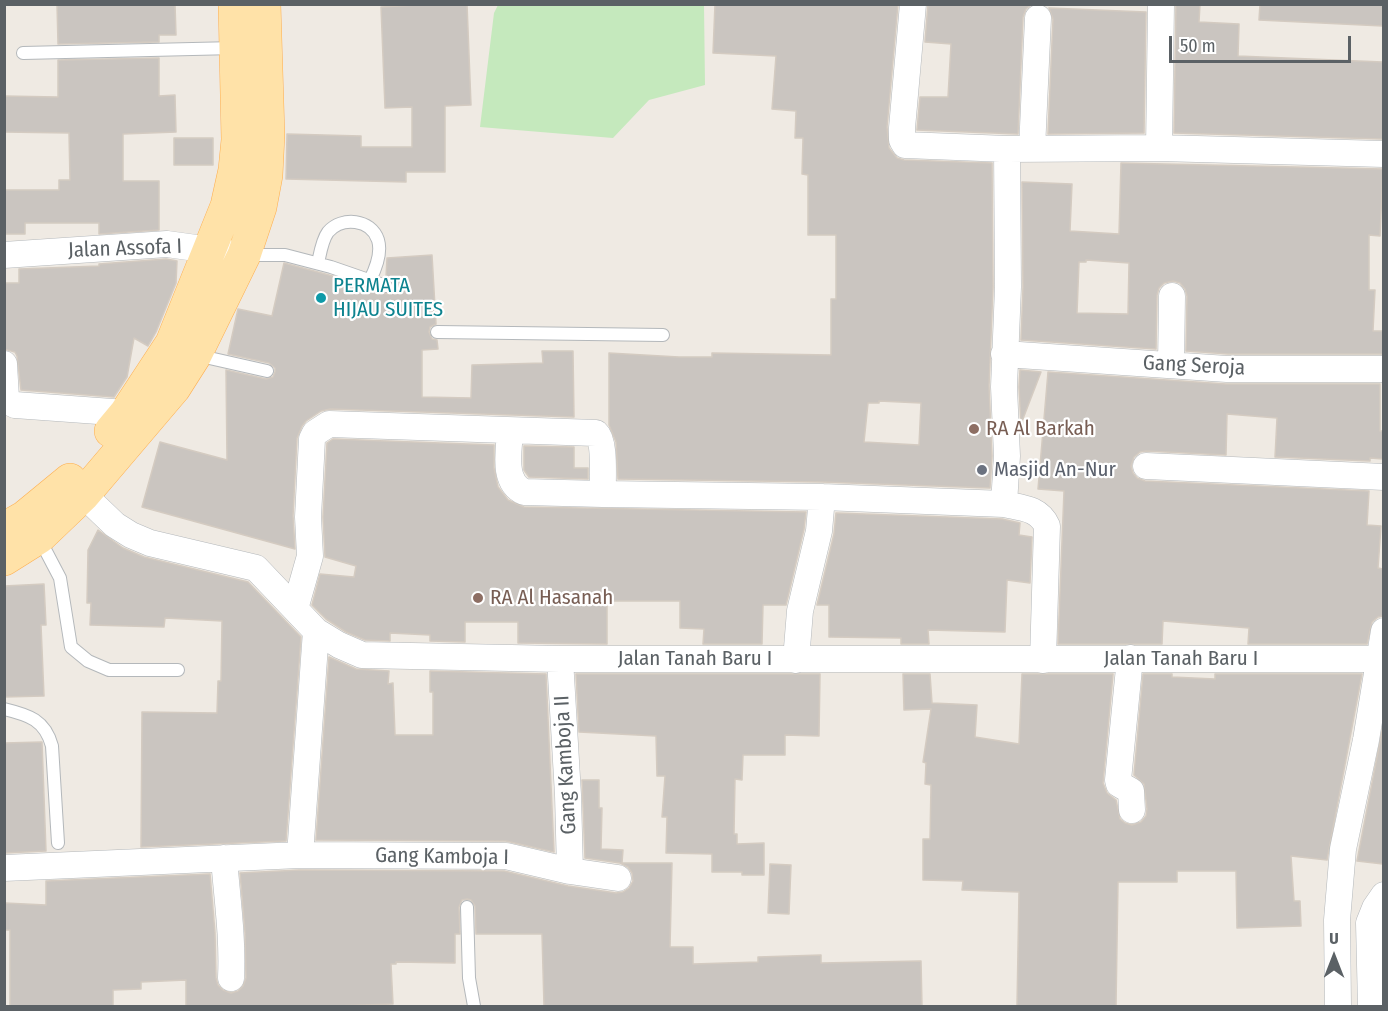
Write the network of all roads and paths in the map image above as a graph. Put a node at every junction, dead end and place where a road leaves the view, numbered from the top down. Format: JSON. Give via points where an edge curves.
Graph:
{"nodes":[{"id":1,"x":235,"y":4,"type":"edge"},
{"id":2,"x":264,"y":4,"type":"edge"},
{"id":3,"x":913,"y":4,"type":"edge"},
{"id":4,"x":1161,"y":4,"type":"edge"},
{"id":5,"x":1038,"y":18,"type":"dead end"},
{"id":6,"x":251,"y":48,"type":"junction"},
{"id":7,"x":23,"y":53,"type":"dead end"},
{"id":8,"x":1159,"y":148,"type":"junction"},
{"id":9,"x":1019,"y":149,"type":"junction"},
{"id":10,"x":1383,"y":154,"type":"edge"},
{"id":11,"x":210,"y":249,"type":"junction"},
{"id":12,"x":4,"y":255,"type":"edge"},
{"id":13,"x":244,"y":255,"type":"junction"},
{"id":14,"x":318,"y":263,"type":"junction"},
{"id":15,"x":370,"y":280,"type":"junction"},
{"id":16,"x":386,"y":286,"type":"dead end"},
{"id":17,"x":1172,"y":296,"type":"dead end"},
{"id":18,"x":437,"y":332,"type":"dead end"},
{"id":19,"x":663,"y":335,"type":"dead end"},
{"id":20,"x":1004,"y":354,"type":"junction"},
{"id":21,"x":195,"y":355,"type":"junction"},
{"id":22,"x":4,"y":364,"type":"edge"},
{"id":23,"x":1171,"y":364,"type":"junction"},
{"id":24,"x":1383,"y":369,"type":"edge"},
{"id":25,"x":267,"y":371,"type":"dead end"},
{"id":26,"x":126,"y":413,"type":"junction"},
{"id":27,"x":510,"y":431,"type":"junction"},
{"id":28,"x":1146,"y":466,"type":"dead end"},
{"id":29,"x":1383,"y":477,"type":"edge"},
{"id":30,"x":76,"y":488,"type":"junction"},
{"id":31,"x":603,"y":495,"type":"junction"},
{"id":32,"x":822,"y":496,"type":"junction"},
{"id":33,"x":1004,"y":504,"type":"junction"},
{"id":34,"x":23,"y":528,"type":"edge"},
{"id":35,"x":4,"y":560,"type":"edge"},
{"id":36,"x":295,"y":609,"type":"junction"},
{"id":37,"x":316,"y":631,"type":"junction"},
{"id":38,"x":1383,"y":631,"type":"edge"},
{"id":39,"x":1130,"y":658,"type":"junction"},
{"id":40,"x":560,"y":659,"type":"junction"},
{"id":41,"x":1379,"y":659,"type":"junction"},
{"id":42,"x":796,"y":660,"type":"junction"},
{"id":43,"x":1043,"y":660,"type":"junction"},
{"id":44,"x":178,"y":670,"type":"dead end"},
{"id":45,"x":4,"y":709,"type":"edge"},
{"id":46,"x":1132,"y":810,"type":"dead end"},
{"id":47,"x":58,"y":843,"type":"dead end"},
{"id":48,"x":300,"y":855,"type":"junction"},
{"id":49,"x":224,"y":858,"type":"junction"},
{"id":50,"x":4,"y":868,"type":"edge"},
{"id":51,"x":570,"y":871,"type":"junction"},
{"id":52,"x":618,"y":878,"type":"dead end"},
{"id":53,"x":1383,"y":895,"type":"edge"},
{"id":54,"x":467,"y":907,"type":"dead end"},
{"id":55,"x":231,"y":978,"type":"dead end"},
{"id":56,"x":474,"y":1006,"type":"edge"},
{"id":57,"x":1338,"y":1006,"type":"edge"},
{"id":58,"x":1371,"y":1006,"type":"edge"}],
"edges":[{"from":1,"to":6,"type":"main road"},
{"from":2,"to":6,"type":"main road"},
{"from":3,"to":9,"type":"street","via":[[903,144]]},
{"from":4,"to":8,"type":"street"},
{"from":5,"to":9,"type":"street"},
{"from":6,"to":7,"type":"lane"},
{"from":6,"to":11,"type":"main road","via":[[235,170]]},
{"from":6,"to":13,"type":"main road","via":[[268,135],[260,207]]},
{"from":8,"to":9,"type":"street"},
{"from":8,"to":10,"type":"street"},
{"from":9,"to":20,"type":"street"},
{"from":11,"to":12,"type":"street","name":"Jalan Assofa I","via":[[167,244]]},
{"from":11,"to":13,"type":"street","name":"Jalan Assofa I"},
{"from":11,"to":26,"type":"main road","via":[[172,343]]},
{"from":13,"to":14,"type":"lane","via":[[285,255]]},
{"from":13,"to":21,"type":"main road"},
{"from":14,"to":15,"type":"lane"},
{"from":14,"to":15,"type":"lane","via":[[327,233],[341,222],[359,222],[373,230],[379,242],[378,263]]},
{"from":15,"to":16,"type":"lane"},
{"from":17,"to":23,"type":"street"},
{"from":18,"to":19,"type":"lane"},
{"from":20,"to":23,"type":"street","name":"Gang Seroja"},
{"from":20,"to":33,"type":"street"},
{"from":21,"to":25,"type":"lane"},
{"from":21,"to":30,"type":"main road","via":[[174,388]]},
{"from":22,"to":26,"type":"street","via":[[6,398],[15,405]]},
{"from":23,"to":24,"type":"street","name":"Gang Seroja","via":[[1227,369]]},
{"from":26,"to":30,"type":"main road"},
{"from":27,"to":31,"type":"street","via":[[509,473],[517,489]]},
{"from":27,"to":31,"type":"street","via":[[599,435]]},
{"from":27,"to":36,"type":"street","via":[[329,424],[315,433],[308,517],[310,556]]},
{"from":28,"to":29,"type":"street"},
{"from":30,"to":34,"type":"main road"},
{"from":30,"to":36,"type":"street","name":"Jalan Tanah Baru I","via":[[115,525],[150,543],[256,568]]},
{"from":31,"to":32,"type":"street"},
{"from":32,"to":33,"type":"street"},
{"from":32,"to":42,"type":"street","via":[[819,531],[800,611]]},
{"from":33,"to":43,"type":"street","via":[[1035,512],[1047,526]]},
{"from":34,"to":35,"type":"main road"},
{"from":34,"to":44,"type":"lane","via":[[60,578],[71,647],[88,661],[109,670]]},
{"from":36,"to":37,"type":"street","name":"Jalan Tanah Baru I"},
{"from":37,"to":40,"type":"street","name":"Jalan Tanah Baru I","via":[[359,655]]},
{"from":37,"to":48,"type":"street"},
{"from":38,"to":41,"type":"street"},
{"from":39,"to":41,"type":"street","name":"Jalan Tanah Baru I"},
{"from":39,"to":43,"type":"street","name":"Jalan Tanah Baru I"},
{"from":39,"to":46,"type":"street","via":[[1118,780],[1131,791]]},
{"from":40,"to":42,"type":"street","name":"Jalan Tanah Baru I"},
{"from":40,"to":51,"type":"street","name":"Gang Kamboja II"},
{"from":41,"to":57,"type":"street","via":[[1343,849],[1337,920]]},
{"from":42,"to":43,"type":"street","name":"Jalan Tanah Baru I"},
{"from":45,"to":47,"type":"lane","via":[[39,722],[48,733]]},
{"from":48,"to":49,"type":"street","name":"Gang Kamboja I"},
{"from":48,"to":51,"type":"street","name":"Gang Kamboja I","via":[[506,856]]},
{"from":49,"to":50,"type":"street","name":"Gang Kamboja I"},
{"from":49,"to":55,"type":"street","via":[[231,920]]},
{"from":51,"to":52,"type":"street","name":"Gang Kamboja I"},
{"from":53,"to":58,"type":"street","via":[[1369,923]]},
{"from":54,"to":56,"type":"lane","via":[[469,978]]}]}
